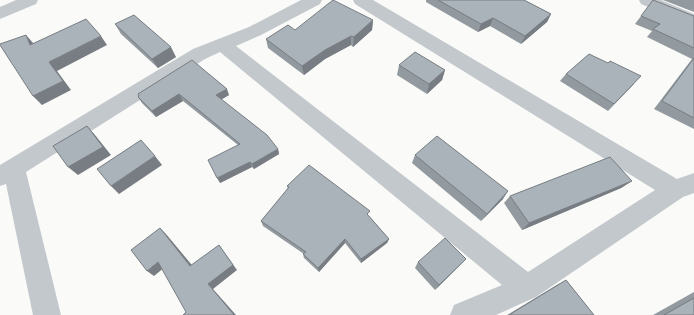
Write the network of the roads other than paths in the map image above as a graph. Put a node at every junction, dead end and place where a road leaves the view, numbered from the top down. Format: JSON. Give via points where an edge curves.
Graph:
{"nodes":[{"id":1,"x":30,"y":0,"type":"edge"},
{"id":2,"x":314,"y":0,"type":"edge"},
{"id":3,"x":361,"y":0,"type":"edge"},
{"id":4,"x":647,"y":0,"type":"edge"},
{"id":5,"x":0,"y":14,"type":"edge"},
{"id":6,"x":694,"y":20,"type":"edge"},
{"id":7,"x":222,"y":44,"type":"junction"},
{"id":8,"x":7,"y":172,"type":"edge"},
{"id":9,"x":684,"y":187,"type":"edge"},
{"id":10,"x":527,"y":288,"type":"junction"},
{"id":11,"x":47,"y":315,"type":"edge"},
{"id":12,"x":464,"y":315,"type":"edge"}],
"edges":[{"from":1,"to":5,"type":"street"},
{"from":2,"to":7,"type":"street","via":[[255,31]]},
{"from":3,"to":9,"type":"street","via":[[527,99]]},
{"from":4,"to":6,"type":"street"},
{"from":7,"to":8,"type":"street","via":[[199,54]]},
{"from":7,"to":10,"type":"street"},
{"from":8,"to":11,"type":"street"},
{"from":9,"to":10,"type":"street"},
{"from":10,"to":12,"type":"street"}]}
